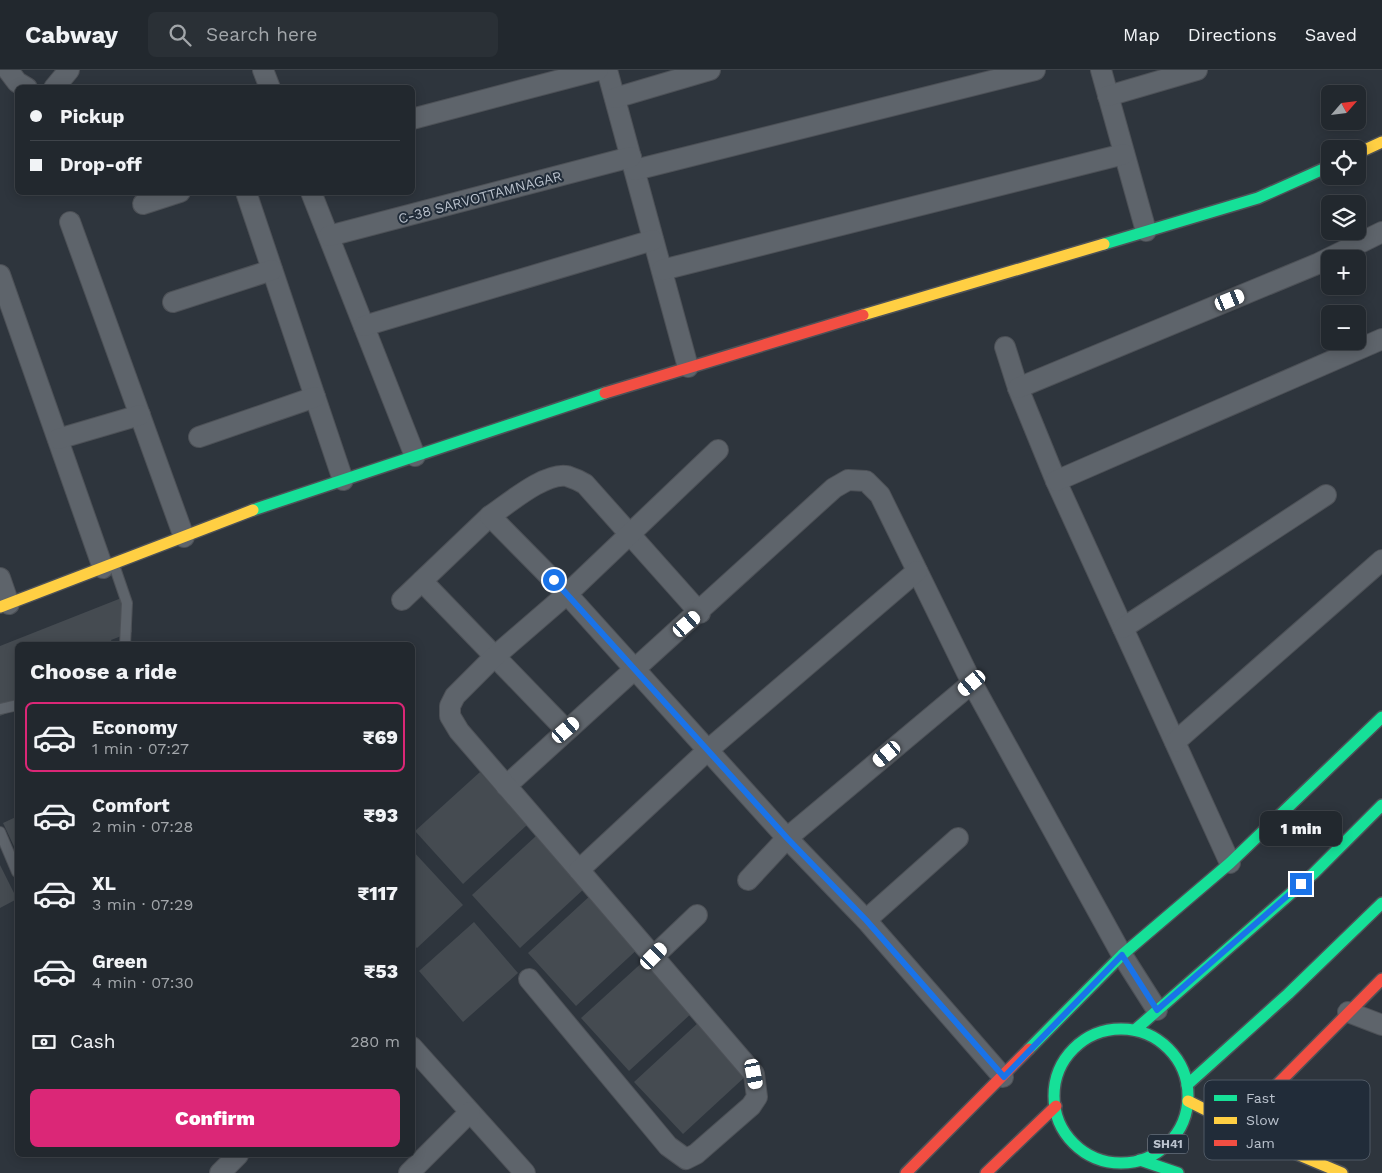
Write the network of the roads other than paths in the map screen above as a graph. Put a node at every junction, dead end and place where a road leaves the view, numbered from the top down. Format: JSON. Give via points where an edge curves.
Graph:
{"nodes":[{"id":1,"x":8,"y":70,"type":"edge"},
{"id":2,"x":69,"y":70,"type":"edge"},
{"id":3,"x":263,"y":70,"type":"edge"},
{"id":4,"x":598,"y":70,"type":"edge"},
{"id":5,"x":607,"y":70,"type":"edge"},
{"id":6,"x":710,"y":70,"type":"edge"},
{"id":7,"x":1035,"y":70,"type":"edge"},
{"id":8,"x":1101,"y":70,"type":"edge"},
{"id":9,"x":1198,"y":70,"type":"edge"},
{"id":10,"x":22,"y":85,"type":"edge"},
{"id":11,"x":56,"y":85,"type":"edge"},
{"id":12,"x":269,"y":85,"type":"edge"},
{"id":13,"x":1108,"y":96,"type":"junction"},
{"id":14,"x":615,"y":98,"type":"junction"},
{"id":15,"x":415,"y":118,"type":"edge"},
{"id":16,"x":1382,"y":142,"type":"edge"},
{"id":17,"x":1366,"y":149,"type":"edge"},
{"id":18,"x":1124,"y":154,"type":"junction"},
{"id":19,"x":633,"y":163,"type":"junction"},
{"id":20,"x":1321,"y":170,"type":"edge"},
{"id":21,"x":171,"y":195,"type":"edge"},
{"id":22,"x":247,"y":195,"type":"edge"},
{"id":23,"x":312,"y":195,"type":"edge"},
{"id":24,"x":143,"y":204,"type":"dead end"},
{"id":25,"x":70,"y":222,"type":"dead end"},
{"id":26,"x":1146,"y":231,"type":"junction"},
{"id":27,"x":1382,"y":232,"type":"edge"},
{"id":28,"x":329,"y":236,"type":"junction"},
{"id":29,"x":654,"y":240,"type":"junction"},
{"id":30,"x":272,"y":270,"type":"junction"},
{"id":31,"x":662,"y":270,"type":"junction"},
{"id":32,"x":0,"y":275,"type":"edge"},
{"id":33,"x":173,"y":302,"type":"dead end"},
{"id":34,"x":364,"y":326,"type":"junction"},
{"id":35,"x":1382,"y":339,"type":"edge"},
{"id":36,"x":1005,"y":348,"type":"dead end"},
{"id":37,"x":688,"y":367,"type":"junction"},
{"id":38,"x":1018,"y":388,"type":"junction"},
{"id":39,"x":315,"y":397,"type":"junction"},
{"id":40,"x":140,"y":415,"type":"junction"},
{"id":41,"x":199,"y":437,"type":"dead end"},
{"id":42,"x":58,"y":439,"type":"junction"},
{"id":43,"x":718,"y":450,"type":"dead end"},
{"id":44,"x":415,"y":456,"type":"junction"},
{"id":45,"x":343,"y":480,"type":"junction"},
{"id":46,"x":1056,"y":481,"type":"junction"},
{"id":47,"x":1326,"y":495,"type":"dead end"},
{"id":48,"x":490,"y":516,"type":"junction"},
{"id":49,"x":630,"y":534,"type":"junction"},
{"id":50,"x":184,"y":537,"type":"junction"},
{"id":51,"x":1382,"y":560,"type":"edge"},
{"id":52,"x":109,"y":566,"type":"junction"},
{"id":53,"x":917,"y":571,"type":"junction"},
{"id":54,"x":0,"y":578,"type":"edge"},
{"id":55,"x":422,"y":581,"type":"junction"},
{"id":56,"x":567,"y":594,"type":"junction"},
{"id":57,"x":402,"y":600,"type":"dead end"},
{"id":58,"x":4,"y":606,"type":"edge"},
{"id":59,"x":700,"y":613,"type":"junction"},
{"id":60,"x":1123,"y":628,"type":"junction"},
{"id":61,"x":125,"y":642,"type":"edge"},
{"id":62,"x":494,"y":657,"type":"junction"},
{"id":63,"x":635,"y":671,"type":"junction"},
{"id":64,"x":972,"y":683,"type":"junction"},
{"id":65,"x":15,"y":706,"type":"edge"},
{"id":66,"x":0,"y":710,"type":"edge"},
{"id":67,"x":1382,"y":717,"type":"edge"},
{"id":68,"x":566,"y":730,"type":"junction"},
{"id":69,"x":1175,"y":742,"type":"junction"},
{"id":70,"x":708,"y":750,"type":"junction"},
{"id":71,"x":506,"y":786,"type":"junction"},
{"id":72,"x":1382,"y":805,"type":"edge"},
{"id":73,"x":0,"y":832,"type":"edge"},
{"id":74,"x":787,"y":838,"type":"junction"},
{"id":75,"x":958,"y":838,"type":"dead end"},
{"id":76,"x":1230,"y":863,"type":"junction"},
{"id":77,"x":15,"y":867,"type":"edge"},
{"id":78,"x":579,"y":870,"type":"junction"},
{"id":79,"x":748,"y":880,"type":"dead end"},
{"id":80,"x":1382,"y":903,"type":"edge"},
{"id":81,"x":697,"y":915,"type":"dead end"},
{"id":82,"x":866,"y":920,"type":"junction"},
{"id":83,"x":1122,"y":955,"type":"junction"},
{"id":84,"x":654,"y":956,"type":"junction"},
{"id":85,"x":529,"y":979,"type":"dead end"},
{"id":86,"x":1382,"y":979,"type":"edge"},
{"id":87,"x":1157,"y":1010,"type":"junction"},
{"id":88,"x":1348,"y":1012,"type":"junction"},
{"id":89,"x":1382,"y":1026,"type":"edge"},
{"id":90,"x":1134,"y":1030,"type":"junction"},
{"id":91,"x":415,"y":1050,"type":"edge"},
{"id":92,"x":1004,"y":1077,"type":"junction"},
{"id":93,"x":1281,"y":1080,"type":"edge"},
{"id":94,"x":1187,"y":1085,"type":"junction"},
{"id":95,"x":1188,"y":1101,"type":"junction"},
{"id":96,"x":1056,"y":1106,"type":"junction"},
{"id":97,"x":1204,"y":1109,"type":"edge"},
{"id":98,"x":470,"y":1112,"type":"junction"},
{"id":99,"x":236,"y":1157,"type":"edge"},
{"id":100,"x":1140,"y":1160,"type":"junction"},
{"id":101,"x":1311,"y":1160,"type":"edge"},
{"id":102,"x":1108,"y":1161,"type":"junction"},
{"id":103,"x":220,"y":1173,"type":"edge"},
{"id":104,"x":408,"y":1173,"type":"edge"},
{"id":105,"x":525,"y":1173,"type":"edge"},
{"id":106,"x":906,"y":1173,"type":"edge"},
{"id":107,"x":986,"y":1173,"type":"edge"},
{"id":108,"x":1095,"y":1173,"type":"edge"},
{"id":109,"x":1178,"y":1173,"type":"edge"},
{"id":110,"x":1342,"y":1173,"type":"edge"}],
"edges":[{"from":1,"to":10,"type":"street"},
{"from":2,"to":11,"type":"street"},
{"from":3,"to":12,"type":"street"},
{"from":4,"to":15,"type":"street"},
{"from":5,"to":14,"type":"street"},
{"from":6,"to":14,"type":"street"},
{"from":7,"to":19,"type":"street","name":"C-38 SARVOTTAMNAGAR"},
{"from":8,"to":13,"type":"street"},
{"from":9,"to":13,"type":"street"},
{"from":13,"to":18,"type":"street"},
{"from":14,"to":19,"type":"street"},
{"from":16,"to":17,"type":"street"},
{"from":18,"to":26,"type":"street"},
{"from":18,"to":31,"type":"street"},
{"from":19,"to":28,"type":"street","name":"C-38 SARVOTTAMNAGAR"},
{"from":19,"to":29,"type":"street"},
{"from":20,"to":26,"type":"street","via":[[1258,198]]},
{"from":21,"to":24,"type":"street"},
{"from":22,"to":30,"type":"street"},
{"from":23,"to":28,"type":"street"},
{"from":25,"to":40,"type":"street"},
{"from":26,"to":37,"type":"street"},
{"from":27,"to":38,"type":"street","via":[[1317,264]]},
{"from":28,"to":34,"type":"street"},
{"from":29,"to":31,"type":"street"},
{"from":29,"to":34,"type":"street"},
{"from":30,"to":33,"type":"street"},
{"from":30,"to":39,"type":"street"},
{"from":31,"to":37,"type":"street"},
{"from":32,"to":42,"type":"street"},
{"from":34,"to":44,"type":"street"},
{"from":35,"to":46,"type":"street"},
{"from":36,"to":38,"type":"street"},
{"from":37,"to":44,"type":"street"},
{"from":38,"to":46,"type":"street"},
{"from":39,"to":41,"type":"street"},
{"from":39,"to":45,"type":"street"},
{"from":40,"to":42,"type":"street"},
{"from":40,"to":50,"type":"street"},
{"from":42,"to":52,"type":"street"},
{"from":43,"to":49,"type":"street"},
{"from":44,"to":45,"type":"street"},
{"from":45,"to":50,"type":"street"},
{"from":46,"to":60,"type":"street"},
{"from":47,"to":60,"type":"street"},
{"from":48,"to":49,"type":"street","via":[[549,478],[566,476],[585,484]]},
{"from":48,"to":55,"type":"street"},
{"from":48,"to":56,"type":"street"},
{"from":49,"to":56,"type":"street"},
{"from":49,"to":59,"type":"street"},
{"from":50,"to":52,"type":"street"},
{"from":51,"to":69,"type":"street"},
{"from":52,"to":58,"type":"street"},
{"from":52,"to":61,"type":"lane","via":[[127,602]]},
{"from":53,"to":59,"type":"street","via":[[880,495],[866,481],[848,480],[834,488]]},
{"from":53,"to":64,"type":"street"},
{"from":53,"to":70,"type":"street"},
{"from":54,"to":58,"type":"street"},
{"from":55,"to":57,"type":"street"},
{"from":55,"to":62,"type":"street"},
{"from":56,"to":62,"type":"street"},
{"from":56,"to":63,"type":"street"},
{"from":59,"to":63,"type":"street"},
{"from":60,"to":69,"type":"street"},
{"from":62,"to":68,"type":"street"},
{"from":62,"to":71,"type":"street","via":[[456,696],[450,706],[450,716]]},
{"from":63,"to":68,"type":"street"},
{"from":63,"to":70,"type":"street"},
{"from":64,"to":74,"type":"street"},
{"from":64,"to":83,"type":"street"},
{"from":65,"to":66,"type":"lane"},
{"from":67,"to":76,"type":"street"},
{"from":68,"to":71,"type":"street"},
{"from":69,"to":76,"type":"street"},
{"from":70,"to":74,"type":"street"},
{"from":70,"to":78,"type":"street"},
{"from":71,"to":78,"type":"street"},
{"from":72,"to":87,"type":"street","via":[[1314,873]]},
{"from":73,"to":77,"type":"lane"},
{"from":74,"to":79,"type":"street"},
{"from":74,"to":82,"type":"street"},
{"from":75,"to":82,"type":"street"},
{"from":76,"to":83,"type":"street"},
{"from":78,"to":84,"type":"street"},
{"from":80,"to":94,"type":"street"},
{"from":81,"to":84,"type":"street"},
{"from":82,"to":92,"type":"street"},
{"from":83,"to":87,"type":"street"},
{"from":83,"to":92,"type":"street"},
{"from":84,"to":85,"type":"street","via":[[754,1074],[757,1097],[751,1106],[686,1159],[668,1146]]},
{"from":86,"to":88,"type":"street"},
{"from":87,"to":90,"type":"street"},
{"from":88,"to":89,"type":"street"},
{"from":88,"to":93,"type":"street"},
{"from":90,"to":94,"type":"street","number":"SH41","via":[[1150,1035],[1175,1056]]},
{"from":90,"to":96,"type":"street","number":"SH41","via":[[1102,1031],[1075,1047],[1058,1074]]},
{"from":91,"to":98,"type":"street"},
{"from":92,"to":106,"type":"street"},
{"from":94,"to":95,"type":"street","number":"SH41"},
{"from":95,"to":97,"type":"street"},
{"from":95,"to":100,"type":"street","number":"SH41","via":[[1185,1117],[1168,1144]]},
{"from":96,"to":102,"type":"street","number":"SH41","via":[[1068,1136],[1080,1148]]},
{"from":96,"to":107,"type":"street"},
{"from":98,"to":104,"type":"street"},
{"from":98,"to":105,"type":"street"},
{"from":99,"to":103,"type":"street"},
{"from":100,"to":102,"type":"street","number":"SH41"},
{"from":100,"to":109,"type":"street"},
{"from":101,"to":110,"type":"street"},
{"from":102,"to":108,"type":"street"}]}
